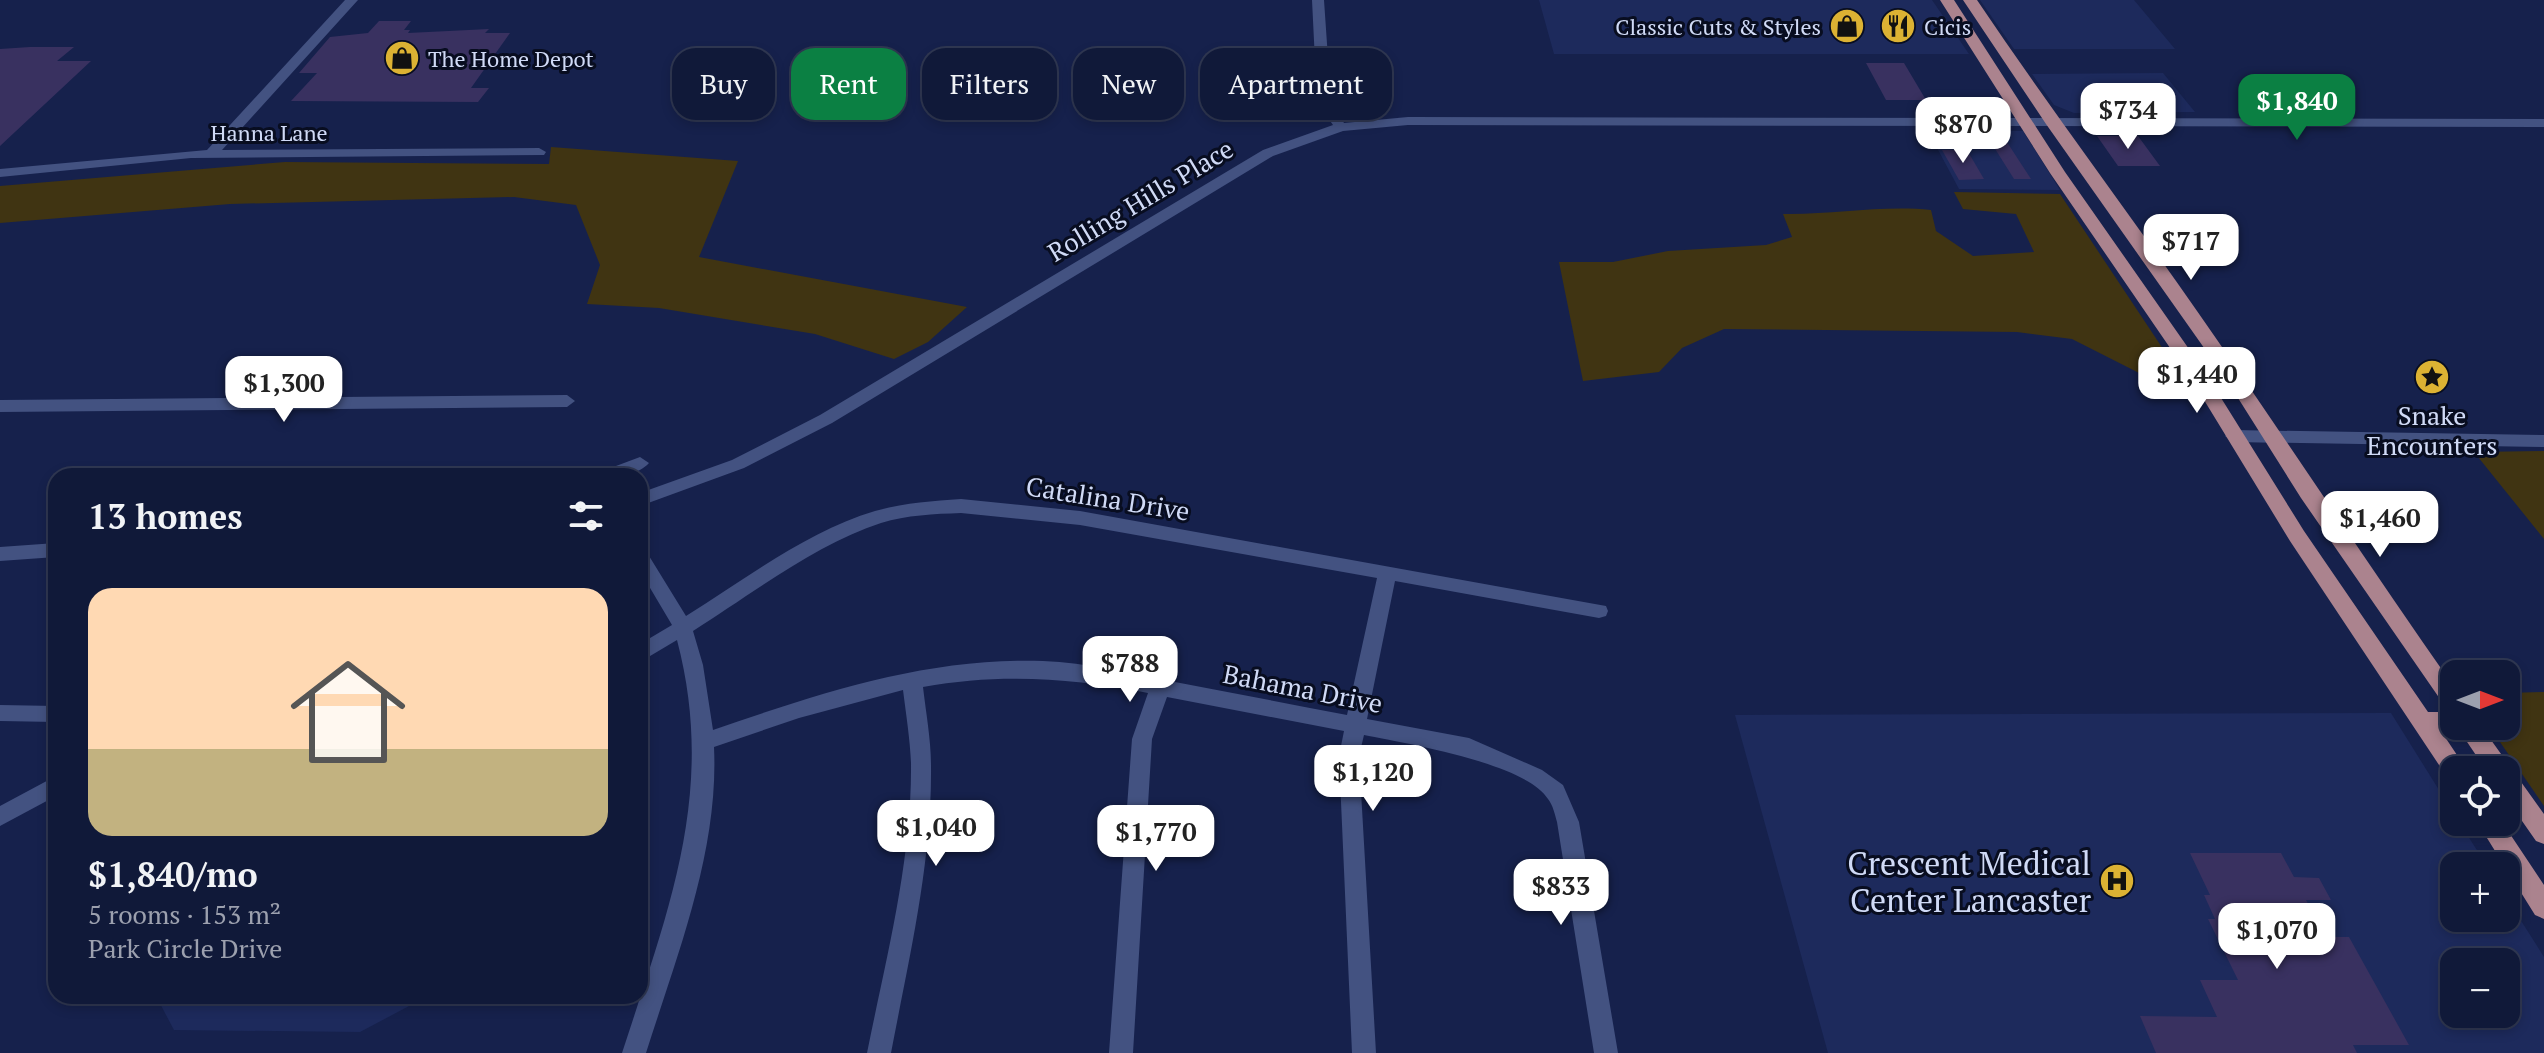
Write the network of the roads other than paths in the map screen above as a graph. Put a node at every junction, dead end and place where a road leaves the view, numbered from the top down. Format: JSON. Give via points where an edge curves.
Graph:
{"nodes":[{"id":1,"x":352,"y":0,"type":"edge"},
{"id":2,"x":1318,"y":0,"type":"edge"},
{"id":3,"x":1947,"y":0,"type":"edge"},
{"id":4,"x":1970,"y":0,"type":"edge"},
{"id":5,"x":2025,"y":121,"type":"junction"},
{"id":6,"x":2051,"y":121,"type":"junction"},
{"id":7,"x":2544,"y":123,"type":"edge"},
{"id":8,"x":1341,"y":127,"type":"junction"},
{"id":9,"x":539,"y":152,"type":"dead end"},
{"id":10,"x":211,"y":154,"type":"junction"},
{"id":11,"x":0,"y":173,"type":"edge"},
{"id":12,"x":567,"y":401,"type":"dead end"},
{"id":13,"x":0,"y":406,"type":"edge"},
{"id":14,"x":2233,"y":436,"type":"junction"},
{"id":15,"x":2271,"y":437,"type":"junction"},
{"id":16,"x":2544,"y":441,"type":"edge"},
{"id":17,"x":640,"y":463,"type":"dead end"},
{"id":18,"x":627,"y":468,"type":"edge"},
{"id":19,"x":648,"y":497,"type":"edge"},
{"id":20,"x":48,"y":551,"type":"edge"},
{"id":21,"x":0,"y":554,"type":"edge"},
{"id":22,"x":648,"y":569,"type":"edge"},
{"id":23,"x":1387,"y":573,"type":"junction"},
{"id":24,"x":1599,"y":611,"type":"dead end"},
{"id":25,"x":683,"y":626,"type":"junction"},
{"id":26,"x":648,"y":649,"type":"edge"},
{"id":27,"x":912,"y":678,"type":"junction"},
{"id":28,"x":2440,"y":684,"type":"edge"},
{"id":29,"x":1160,"y":688,"type":"junction"},
{"id":30,"x":0,"y":713,"type":"edge"},
{"id":31,"x":48,"y":714,"type":"edge"},
{"id":32,"x":2423,"y":721,"type":"junction"},
{"id":33,"x":2440,"y":722,"type":"edge"},
{"id":34,"x":1355,"y":724,"type":"junction"},
{"id":35,"x":705,"y":741,"type":"junction"},
{"id":36,"x":2446,"y":756,"type":"edge"},
{"id":37,"x":48,"y":790,"type":"edge"},
{"id":38,"x":2520,"y":799,"type":"edge"},
{"id":39,"x":0,"y":817,"type":"edge"},
{"id":40,"x":2544,"y":833,"type":"edge"},
{"id":41,"x":2498,"y":836,"type":"edge"},
{"id":42,"x":2544,"y":907,"type":"edge"},
{"id":43,"x":634,"y":1053,"type":"edge"},
{"id":44,"x":879,"y":1053,"type":"edge"},
{"id":45,"x":1121,"y":1053,"type":"edge"},
{"id":46,"x":1364,"y":1053,"type":"edge"},
{"id":47,"x":1606,"y":1053,"type":"edge"}],
"edges":[{"from":1,"to":10,"type":"street"},
{"from":2,"to":8,"type":"street","via":[[1324,102]]},
{"from":3,"to":5,"type":"main road"},
{"from":4,"to":6,"type":"main road"},
{"from":5,"to":6,"type":"street","name":"Rolling Hills Place"},
{"from":5,"to":8,"type":"street","name":"Rolling Hills Place","via":[[1408,121]]},
{"from":5,"to":14,"type":"main road","via":[[2197,373]]},
{"from":6,"to":7,"type":"street","name":"Rolling Hills Place"},
{"from":6,"to":15,"type":"main road"},
{"from":8,"to":19,"type":"street","name":"Rolling Hills Place","via":[[1268,153],[826,419],[738,464]]},
{"from":9,"to":10,"type":"street","name":"Hanna Lane"},
{"from":10,"to":11,"type":"street","name":"Hanna Lane"},
{"from":12,"to":13,"type":"street"},
{"from":14,"to":15,"type":"street"},
{"from":14,"to":32,"type":"main road"},
{"from":15,"to":16,"type":"street"},
{"from":15,"to":28,"type":"main road"},
{"from":17,"to":18,"type":"street"},
{"from":20,"to":21,"type":"street"},
{"from":22,"to":25,"type":"street"},
{"from":23,"to":24,"type":"street","name":"Catalina Drive"},
{"from":23,"to":25,"type":"street","name":"Catalina Drive","via":[[1080,518],[998,508],[919,508],[831,536]]},
{"from":23,"to":34,"type":"street"},
{"from":25,"to":26,"type":"street","name":"Catalina Drive"},
{"from":25,"to":35,"type":"street","via":[[702,696]]},
{"from":27,"to":29,"type":"street","name":"Bahama Drive","via":[[1062,669]]},
{"from":27,"to":35,"type":"street","name":"Bahama Drive"},
{"from":27,"to":44,"type":"street","via":[[921,763],[919,812]]},
{"from":29,"to":34,"type":"street","name":"Bahama Drive"},
{"from":29,"to":45,"type":"street","via":[[1142,739]]},
{"from":30,"to":31,"type":"street"},
{"from":32,"to":33,"type":"main road"},
{"from":32,"to":36,"type":"main road"},
{"from":34,"to":46,"type":"street","via":[[1348,769]]},
{"from":34,"to":47,"type":"street","name":"Bahama Drive","via":[[1469,747],[1556,791],[1568,822]]},
{"from":35,"to":43,"type":"street","via":[[694,844]]},
{"from":37,"to":39,"type":"street"},
{"from":38,"to":40,"type":"main road"},
{"from":41,"to":42,"type":"main road"}]}
